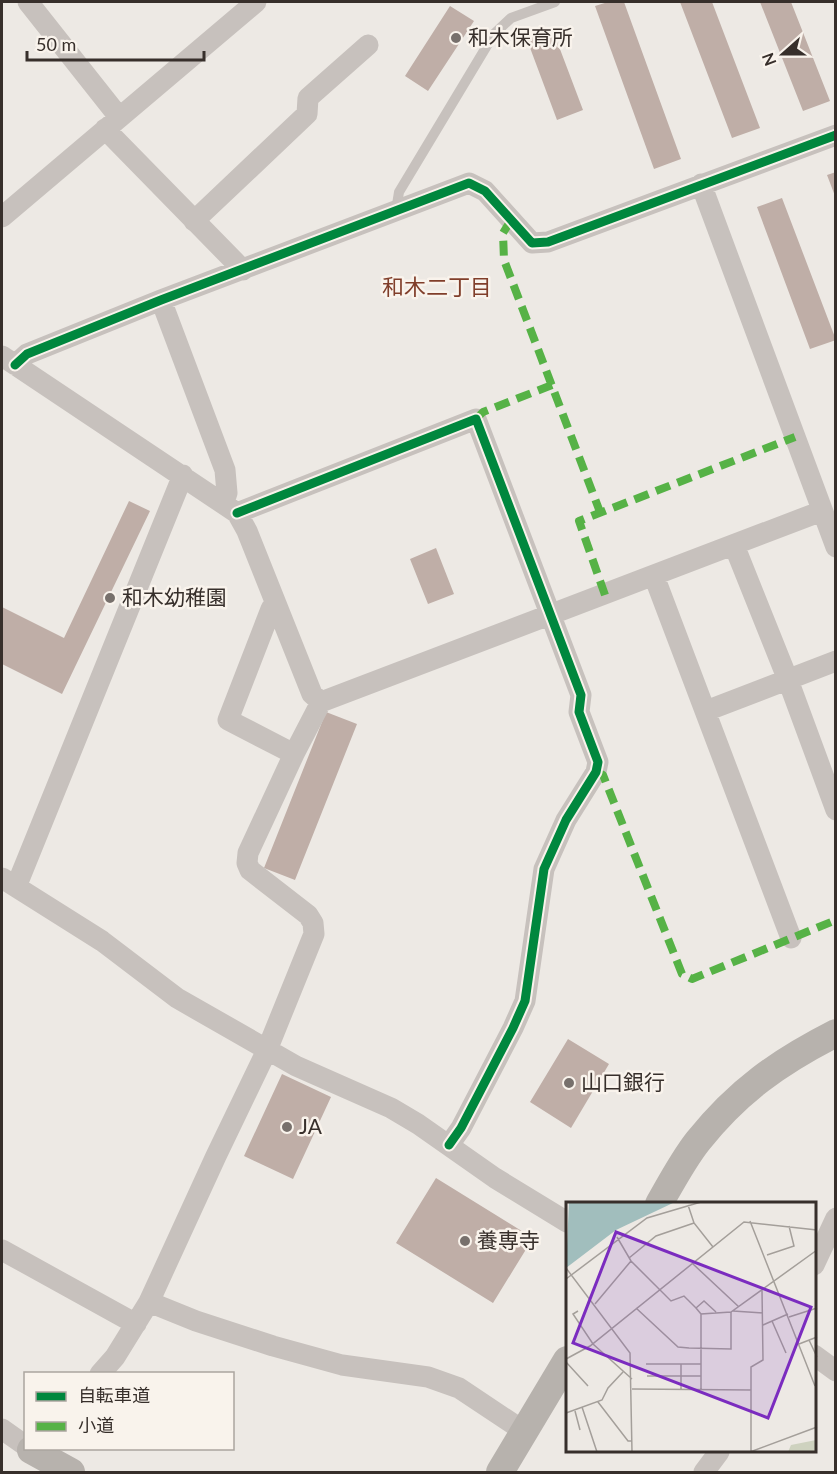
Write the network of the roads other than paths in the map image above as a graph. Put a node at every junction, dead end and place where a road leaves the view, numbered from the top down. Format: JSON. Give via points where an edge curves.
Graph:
{"nodes":[{"id":1,"x":28,"y":2,"type":"edge"},
{"id":2,"x":256,"y":2,"type":"edge"},
{"id":3,"x":555,"y":2,"type":"edge"},
{"id":4,"x":368,"y":45,"type":"dead end"},
{"id":5,"x":112,"y":123,"type":"junction"},
{"id":6,"x":836,"y":135,"type":"edge"},
{"id":7,"x":701,"y":184,"type":"junction"},
{"id":8,"x":396,"y":211,"type":"junction"},
{"id":9,"x":2,"y":217,"type":"edge"},
{"id":10,"x":194,"y":221,"type":"junction"},
{"id":11,"x":243,"y":270,"type":"junction"},
{"id":12,"x":161,"y":300,"type":"junction"},
{"id":13,"x":8,"y":360,"type":"edge"},
{"id":14,"x":183,"y":475,"type":"junction"},
{"id":15,"x":230,"y":507,"type":"junction"},
{"id":16,"x":822,"y":511,"type":"junction"},
{"id":17,"x":734,"y":544,"type":"junction"},
{"id":18,"x":836,"y":547,"type":"edge"},
{"id":19,"x":654,"y":576,"type":"junction"},
{"id":20,"x":277,"y":606,"type":"junction"},
{"id":21,"x":550,"y":616,"type":"junction"},
{"id":22,"x":836,"y":661,"type":"edge"},
{"id":23,"x":788,"y":680,"type":"junction"},
{"id":24,"x":321,"y":702,"type":"junction"},
{"id":25,"x":706,"y":711,"type":"junction"},
{"id":26,"x":294,"y":754,"type":"junction"},
{"id":27,"x":836,"y":810,"type":"edge"},
{"id":28,"x":9,"y":882,"type":"edge"},
{"id":29,"x":791,"y":938,"type":"dead end"},
{"id":30,"x":836,"y":1033,"type":"edge"},
{"id":31,"x":267,"y":1050,"type":"junction"},
{"id":32,"x":448,"y":1145,"type":"junction"},
{"id":33,"x":660,"y":1202,"type":"edge"},
{"id":34,"x":836,"y":1218,"type":"edge"},
{"id":35,"x":566,"y":1221,"type":"edge"},
{"id":36,"x":2,"y":1251,"type":"edge"},
{"id":37,"x":816,"y":1261,"type":"edge"},
{"id":38,"x":149,"y":1302,"type":"junction"},
{"id":39,"x":136,"y":1324,"type":"junction"},
{"id":40,"x":816,"y":1356,"type":"edge"},
{"id":41,"x":566,"y":1362,"type":"edge"},
{"id":42,"x":836,"y":1371,"type":"edge"},
{"id":43,"x":102,"y":1372,"type":"edge"},
{"id":44,"x":2,"y":1429,"type":"edge"},
{"id":45,"x":525,"y":1432,"type":"junction"},
{"id":46,"x":24,"y":1444,"type":"edge"},
{"id":47,"x":32,"y":1450,"type":"edge"},
{"id":48,"x":718,"y":1453,"type":"edge"},
{"id":49,"x":71,"y":1473,"type":"edge"},
{"id":50,"x":500,"y":1473,"type":"edge"},
{"id":51,"x":704,"y":1473,"type":"edge"}],
"edges":[{"from":1,"to":5,"type":"street"},
{"from":2,"to":5,"type":"street"},
{"from":3,"to":8,"type":"lane","via":[[511,18],[494,34],[399,192]]},
{"from":4,"to":10,"type":"street","via":[[308,98],[307,114]]},
{"from":5,"to":9,"type":"street"},
{"from":5,"to":10,"type":"street"},
{"from":6,"to":7,"type":"street"},
{"from":7,"to":8,"type":"street","via":[[548,242],[532,243],[485,191],[469,183]]},
{"from":7,"to":16,"type":"street"},
{"from":8,"to":11,"type":"street"},
{"from":10,"to":11,"type":"street"},
{"from":11,"to":12,"type":"street"},
{"from":12,"to":13,"type":"street"},
{"from":12,"to":15,"type":"street","via":[[225,470]]},
{"from":13,"to":14,"type":"street"},
{"from":14,"to":15,"type":"street"},
{"from":14,"to":28,"type":"street"},
{"from":15,"to":20,"type":"street","via":[[247,531]]},
{"from":15,"to":21,"type":"street","via":[[476,418]]},
{"from":16,"to":17,"type":"street"},
{"from":16,"to":18,"type":"street"},
{"from":17,"to":19,"type":"street"},
{"from":17,"to":23,"type":"street"},
{"from":19,"to":21,"type":"street"},
{"from":19,"to":25,"type":"street"},
{"from":20,"to":24,"type":"street","via":[[312,694]]},
{"from":20,"to":26,"type":"street","via":[[271,609],[228,720]]},
{"from":21,"to":24,"type":"street"},
{"from":21,"to":32,"type":"street","via":[[581,695],[579,712],[598,762],[544,869],[525,1001],[461,1128]]},
{"from":22,"to":23,"type":"street"},
{"from":23,"to":25,"type":"street"},
{"from":23,"to":27,"type":"street"},
{"from":24,"to":26,"type":"street"},
{"from":25,"to":29,"type":"street"},
{"from":26,"to":31,"type":"street","via":[[247,862],[250,870],[313,923],[314,934]]},
{"from":28,"to":31,"type":"street","via":[[102,941],[177,998]]},
{"from":30,"to":33,"type":"street","via":[[764,1075],[732,1104],[697,1142]]},
{"from":31,"to":32,"type":"street","via":[[391,1108]]},
{"from":31,"to":38,"type":"street"},
{"from":32,"to":35,"type":"street"},
{"from":34,"to":37,"type":"street"},
{"from":36,"to":39,"type":"street"},
{"from":38,"to":39,"type":"street"},
{"from":38,"to":45,"type":"street","via":[[196,1321],[342,1365],[428,1377],[459,1388]]},
{"from":39,"to":43,"type":"street"},
{"from":40,"to":42,"type":"street"},
{"from":41,"to":45,"type":"street"},
{"from":44,"to":46,"type":"street"},
{"from":45,"to":50,"type":"street"},
{"from":47,"to":49,"type":"street"},
{"from":48,"to":51,"type":"street"}]}
